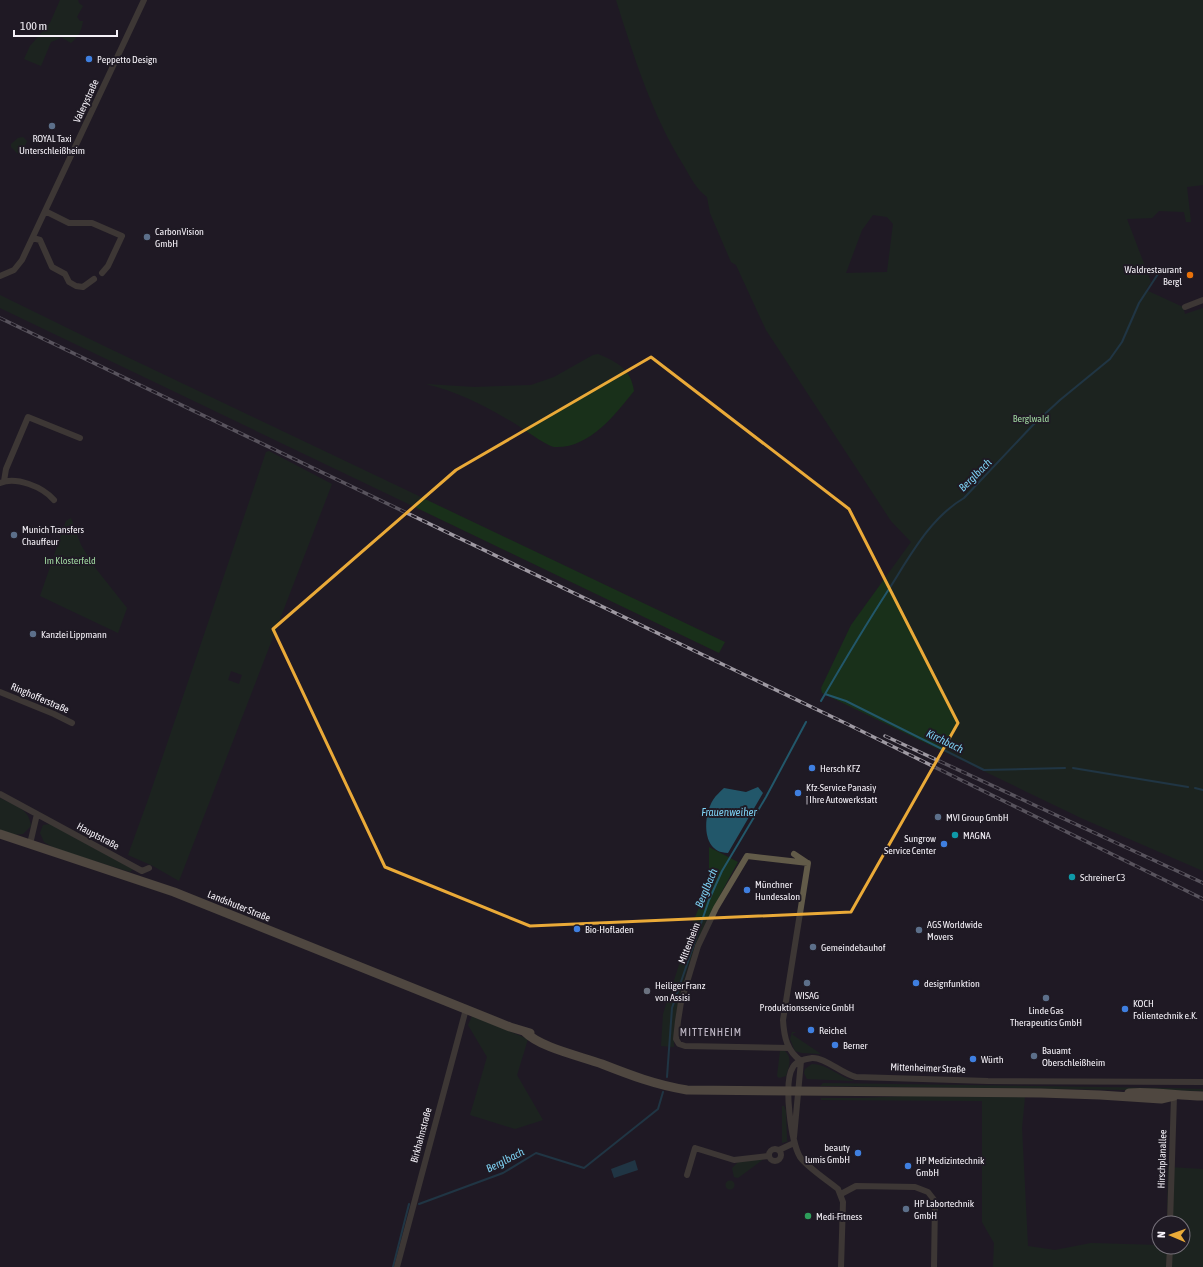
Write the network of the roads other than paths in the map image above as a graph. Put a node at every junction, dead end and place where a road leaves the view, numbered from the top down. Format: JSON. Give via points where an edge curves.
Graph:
{"nodes":[{"id":1,"x":144,"y":0,"type":"edge"},
{"id":2,"x":45,"y":211,"type":"junction"},
{"id":3,"x":33,"y":238,"type":"junction"},
{"id":4,"x":102,"y":273,"type":"dead end"},
{"id":5,"x":0,"y":276,"type":"edge"},
{"id":6,"x":94,"y":279,"type":"dead end"},
{"id":7,"x":1203,"y":300,"type":"edge"},
{"id":8,"x":1184,"y":307,"type":"dead end"},
{"id":9,"x":80,"y":438,"type":"dead end"},
{"id":10,"x":2,"y":482,"type":"edge"},
{"id":11,"x":54,"y":500,"type":"dead end"},
{"id":12,"x":0,"y":692,"type":"edge"},
{"id":13,"x":72,"y":723,"type":"dead end"},
{"id":14,"x":0,"y":794,"type":"edge"},
{"id":15,"x":38,"y":814,"type":"junction"},
{"id":16,"x":0,"y":834,"type":"edge"},
{"id":17,"x":30,"y":844,"type":"junction"},
{"id":18,"x":794,"y":854,"type":"dead end"},
{"id":19,"x":808,"y":863,"type":"junction"},
{"id":20,"x":149,"y":868,"type":"dead end"},
{"id":21,"x":466,"y":1009,"type":"junction"},
{"id":22,"x":789,"y":1048,"type":"junction"},
{"id":23,"x":801,"y":1061,"type":"junction"},
{"id":24,"x":1203,"y":1082,"type":"edge"},
{"id":25,"x":789,"y":1092,"type":"junction"},
{"id":26,"x":799,"y":1092,"type":"junction"},
{"id":27,"x":1174,"y":1096,"type":"junction"},
{"id":28,"x":1203,"y":1096,"type":"edge"},
{"id":29,"x":794,"y":1142,"type":"junction"},
{"id":30,"x":779,"y":1150,"type":"junction"},
{"id":31,"x":768,"y":1156,"type":"junction"},
{"id":32,"x":687,"y":1175,"type":"dead end"},
{"id":33,"x":841,"y":1194,"type":"junction"},
{"id":34,"x":1170,"y":1215,"type":"edge"},
{"id":35,"x":1170,"y":1255,"type":"edge"},
{"id":36,"x":397,"y":1267,"type":"edge"},
{"id":37,"x":841,"y":1267,"type":"edge"},
{"id":38,"x":934,"y":1267,"type":"edge"},
{"id":39,"x":1169,"y":1267,"type":"edge"}],
"edges":[{"from":1,"to":2,"type":"street","name":"Valerystraße"},
{"from":2,"to":3,"type":"street","name":"Valerystraße"},
{"from":2,"to":4,"type":"street","via":[[69,223],[92,223],[122,236]]},
{"from":3,"to":5,"type":"street","name":"Valerystraße","via":[[14,270]]},
{"from":3,"to":6,"type":"street","via":[[40,240],[52,267],[65,274],[69,282],[83,287]]},
{"from":7,"to":8,"type":"street"},
{"from":9,"to":10,"type":"street","via":[[28,417]]},
{"from":10,"to":11,"type":"street","via":[[19,481],[48,493]]},
{"from":12,"to":13,"type":"street","name":"Ringhofferstraße"},
{"from":14,"to":15,"type":"street","name":"Hauptstraße"},
{"from":15,"to":17,"type":"street"},
{"from":15,"to":20,"type":"street","name":"Hauptstraße","via":[[142,871]]},
{"from":16,"to":17,"type":"main road","name":"Landshuter Straße"},
{"from":17,"to":21,"type":"main road","name":"Landshuter Straße","via":[[174,892]]},
{"from":18,"to":19,"type":"street"},
{"from":19,"to":22,"type":"street","via":[[783,1020],[783,1032]]},
{"from":19,"to":22,"type":"street","name":"Mittenheim","via":[[747,856],[716,908],[698,946],[681,1002],[676,1039],[679,1044],[685,1046]]},
{"from":21,"to":25,"type":"main road","via":[[582,1052],[602,1064],[640,1080],[667,1087]]},
{"from":21,"to":36,"type":"street","name":"Birkhahnstraße"},
{"from":22,"to":23,"type":"street"},
{"from":23,"to":24,"type":"street","name":"Mittenheimer Straße","via":[[818,1059],[856,1077],[988,1081]]},
{"from":23,"to":25,"type":"street","via":[[792,1069]]},
{"from":23,"to":26,"type":"street"},
{"from":25,"to":26,"type":"main road"},
{"from":25,"to":29,"type":"street","via":[[789,1114]]},
{"from":26,"to":27,"type":"main road","via":[[1100,1095],[1161,1099]]},
{"from":26,"to":29,"type":"street"},
{"from":27,"to":28,"type":"main road"},
{"from":27,"to":34,"type":"street","name":"Hirschplanallee"},
{"from":29,"to":30,"type":"street"},
{"from":29,"to":33,"type":"street","via":[[801,1159],[838,1188]]},
{"from":30,"to":31,"type":"street","via":[[770,1150]]},
{"from":30,"to":31,"type":"street","via":[[781,1156],[778,1160],[772,1160]]},
{"from":31,"to":32,"type":"street","via":[[734,1160],[695,1148]]},
{"from":33,"to":37,"type":"street"},
{"from":33,"to":38,"type":"street","via":[[856,1186],[915,1187],[928,1192],[935,1201]]},
{"from":35,"to":39,"type":"street"}]}
